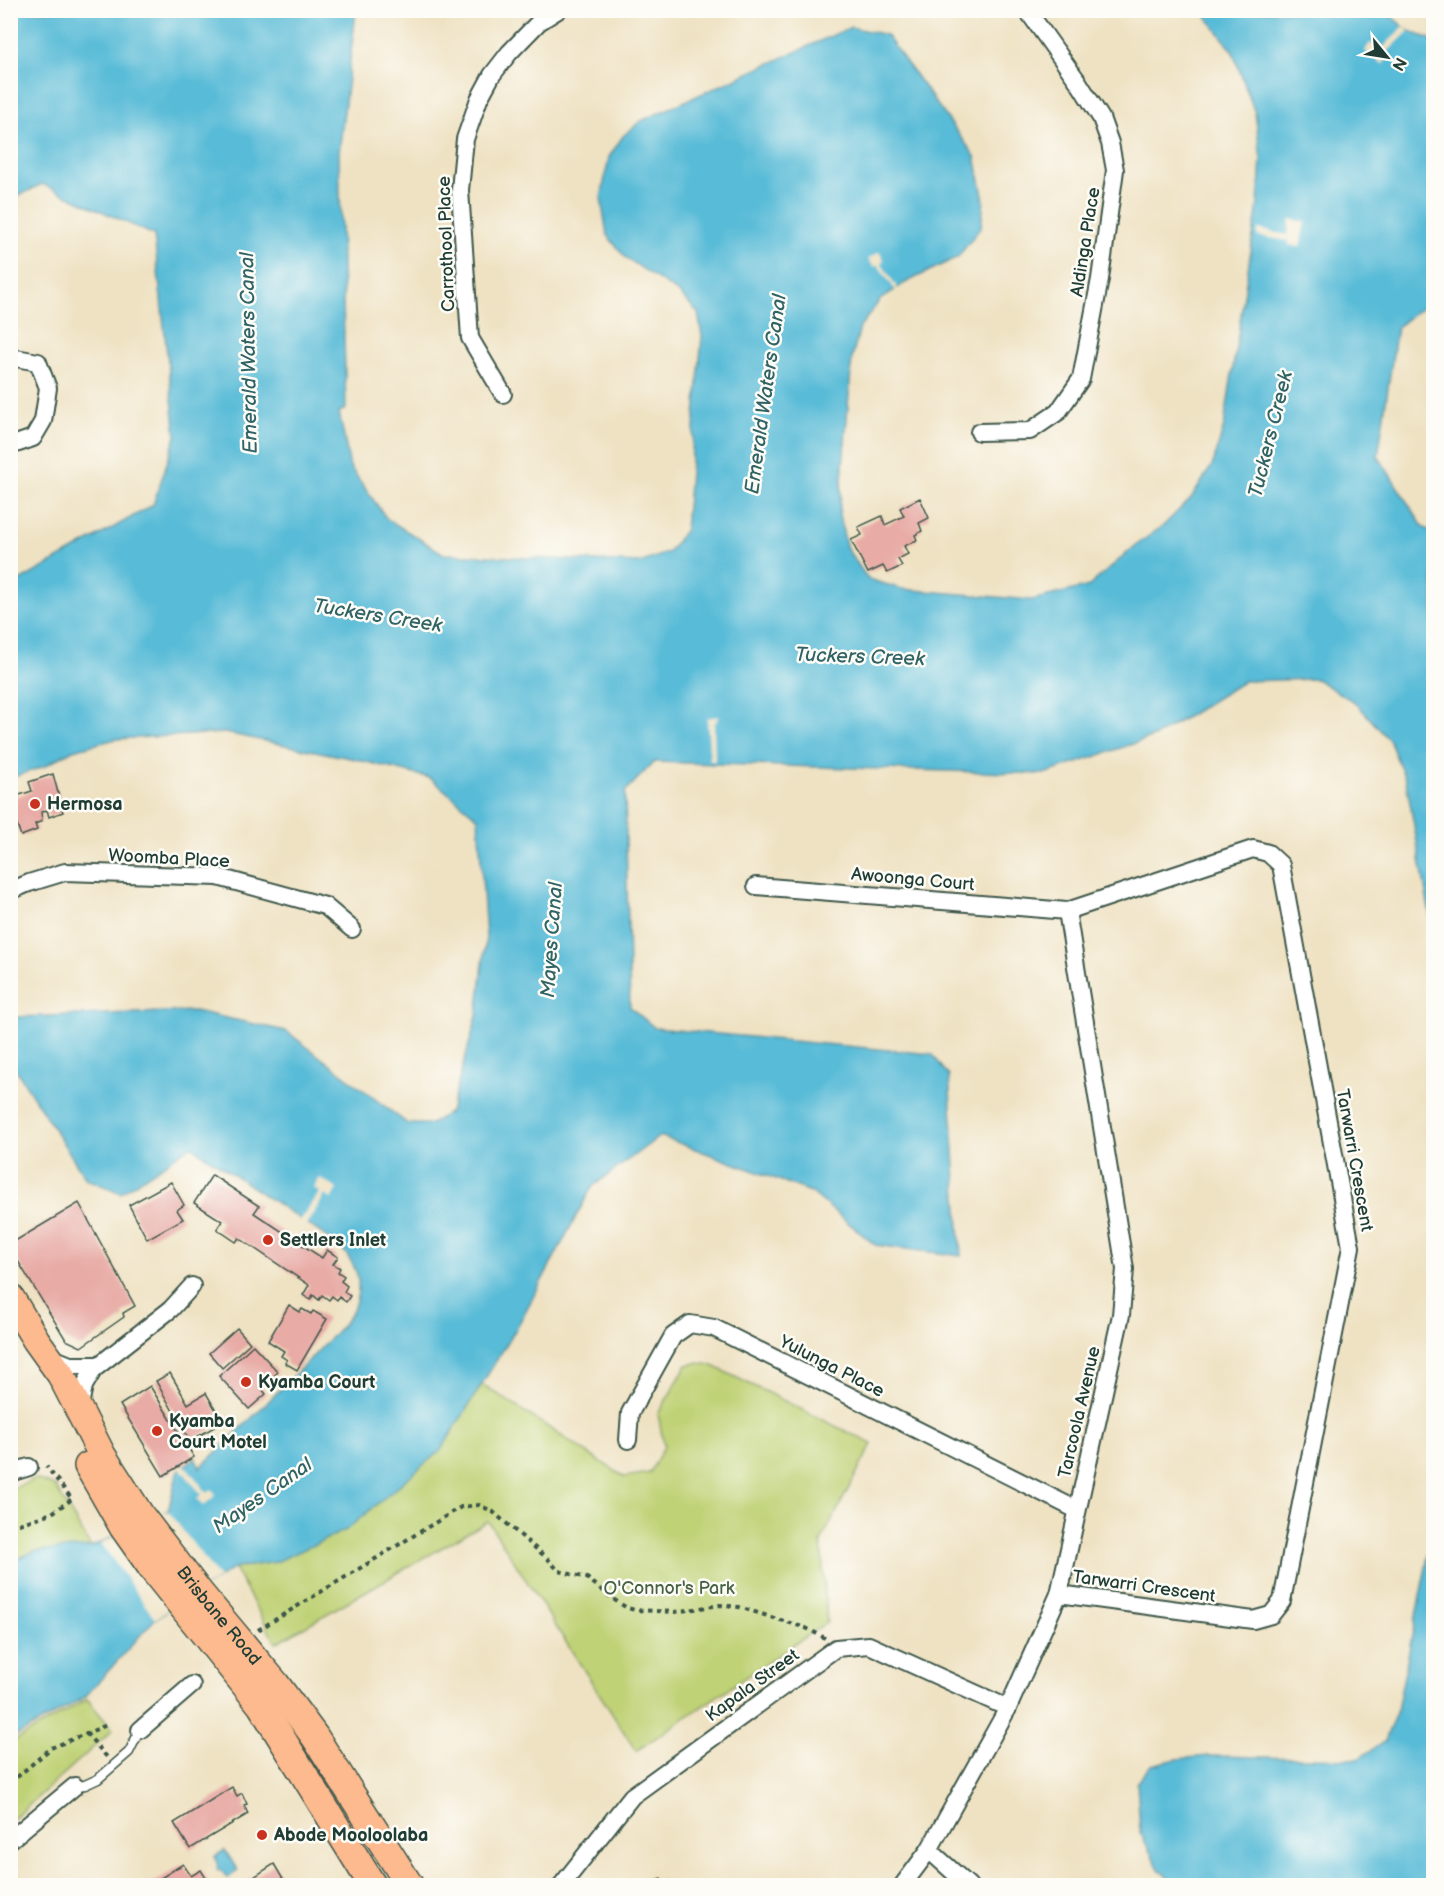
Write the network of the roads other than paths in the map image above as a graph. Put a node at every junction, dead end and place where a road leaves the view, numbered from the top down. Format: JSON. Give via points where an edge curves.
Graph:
{"nodes":[{"id":1,"x":558,"y":10,"type":"edge"},
{"id":2,"x":1027,"y":10,"type":"edge"},
{"id":3,"x":10,"y":357,"type":"edge"},
{"id":4,"x":503,"y":394,"type":"dead end"},
{"id":5,"x":979,"y":432,"type":"dead end"},
{"id":6,"x":10,"y":446,"type":"edge"},
{"id":7,"x":756,"y":886,"type":"dead end"},
{"id":8,"x":10,"y":891,"type":"edge"},
{"id":9,"x":1066,"y":911,"type":"junction"},
{"id":10,"x":352,"y":929,"type":"dead end"},
{"id":11,"x":192,"y":1286,"type":"dead end"},
{"id":12,"x":10,"y":1297,"type":"edge"},
{"id":13,"x":41,"y":1347,"type":"junction"},
{"id":14,"x":98,"y":1365,"type":"junction"},
{"id":15,"x":79,"y":1413,"type":"junction"},
{"id":16,"x":628,"y":1440,"type":"dead end"},
{"id":17,"x":36,"y":1465,"type":"road end"},
{"id":18,"x":10,"y":1473,"type":"edge"},
{"id":19,"x":1077,"y":1510,"type":"junction"},
{"id":20,"x":132,"y":1522,"type":"junction"},
{"id":21,"x":1059,"y":1594,"type":"junction"},
{"id":22,"x":189,"y":1598,"type":"junction"},
{"id":23,"x":192,"y":1685,"type":"dead end"},
{"id":24,"x":1008,"y":1708,"type":"junction"},
{"id":25,"x":140,"y":1730,"type":"joint"},
{"id":26,"x":75,"y":1786,"type":"joint"},
{"id":27,"x":10,"y":1840,"type":"edge"},
{"id":28,"x":929,"y":1850,"type":"junction"},
{"id":29,"x":373,"y":1886,"type":"edge"},
{"id":30,"x":410,"y":1886,"type":"edge"},
{"id":31,"x":561,"y":1886,"type":"edge"},
{"id":32,"x":902,"y":1886,"type":"edge"},
{"id":33,"x":969,"y":1886,"type":"edge"}],
"edges":[{"from":1,"to":4,"type":"street","name":"Carrothool Place","via":[[539,22],[492,75],[465,139],[459,190],[470,338]]},
{"from":2,"to":5,"type":"street","name":"Aldinga Place","via":[[1101,118],[1115,170],[1081,379],[1058,412],[1030,431]]},
{"from":3,"to":6,"type":"street","via":[[38,363],[48,388],[43,421],[33,438]]},
{"from":7,"to":9,"type":"street","name":"Awoonga Court"},
{"from":8,"to":10,"type":"street","name":"Woomba Place","via":[[65,872],[218,877],[325,906]]},
{"from":9,"to":19,"type":"street","name":"Tarcoola Avenue","via":[[1125,1269],[1121,1315]]},
{"from":9,"to":21,"type":"street","name":"Tarwarri Crescent","via":[[1252,849],[1268,853],[1281,865],[1351,1247],[1282,1601],[1270,1615],[1253,1620]]},
{"from":11,"to":14,"type":"street","via":[[171,1309]]},
{"from":12,"to":13,"type":"main road","name":"Brisbane Road"},
{"from":13,"to":14,"type":"street","via":[[70,1365]]},
{"from":13,"to":15,"type":"main road","name":"Brisbane Road"},
{"from":13,"to":20,"type":"main road","name":"Brisbane Road","via":[[71,1433],[88,1466]]},
{"from":14,"to":15,"type":"street","via":[[84,1386]]},
{"from":15,"to":20,"type":"main road","name":"Brisbane Road","via":[[116,1479]]},
{"from":16,"to":19,"type":"street","name":"Yulunga Place","via":[[630,1413],[673,1336],[690,1324],[714,1328]]},
{"from":17,"to":18,"type":"street"},
{"from":19,"to":21,"type":"street","name":"Tarcoola Avenue"},
{"from":20,"to":22,"type":"main road","name":"Brisbane Road"},
{"from":21,"to":24,"type":"street","name":"Tarcoola Avenue"},
{"from":22,"to":29,"type":"main road","name":"Brisbane Road","via":[[261,1705]]},
{"from":22,"to":30,"type":"main road","name":"Brisbane Road","via":[[275,1683],[315,1737]]},
{"from":23,"to":25,"type":"street"},
{"from":24,"to":28,"type":"street","name":"Tarcoola Avenue"},
{"from":24,"to":31,"type":"street","name":"Kapala Street","via":[[869,1645],[836,1648],[632,1796]]},
{"from":25,"to":26,"type":"lane","via":[[129,1752],[98,1779]]},
{"from":26,"to":27,"type":"street"},
{"from":28,"to":32,"type":"street","name":"Tarcoola Avenue"},
{"from":28,"to":33,"type":"street"}]}
